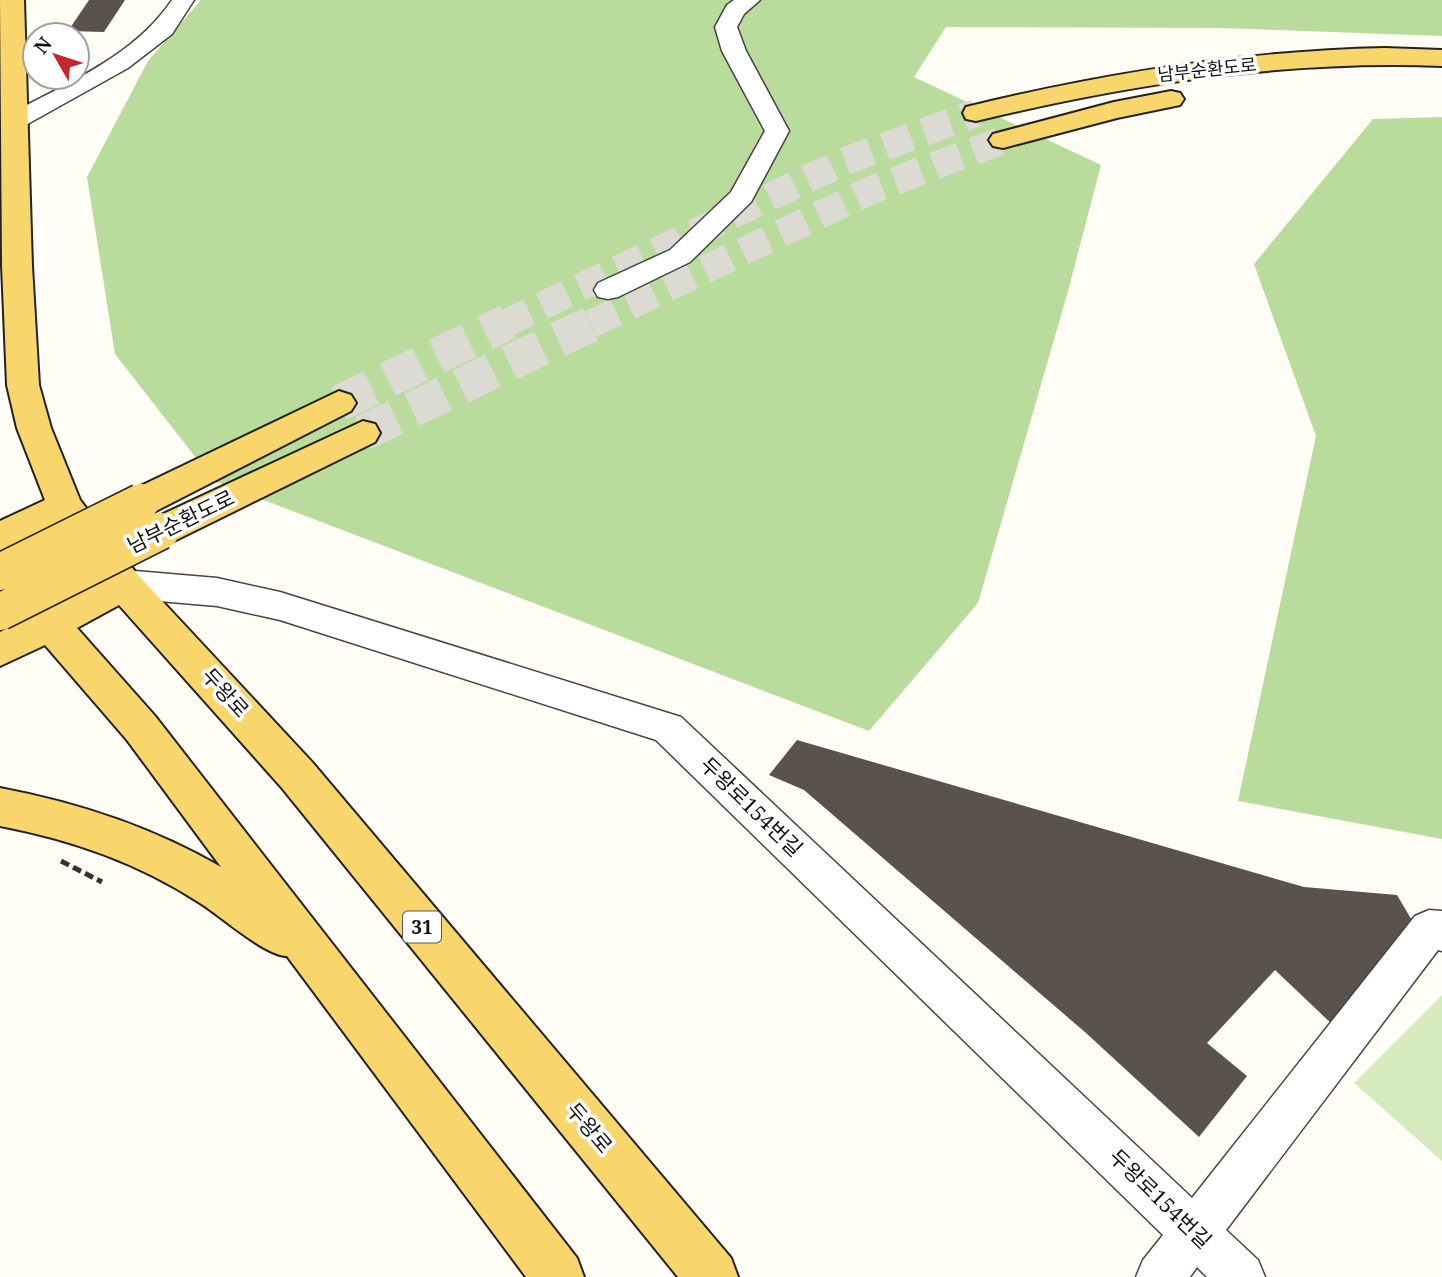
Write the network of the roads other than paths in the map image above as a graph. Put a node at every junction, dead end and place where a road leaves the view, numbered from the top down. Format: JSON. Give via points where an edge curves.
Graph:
{"nodes":[{"id":1,"x":12,"y":0,"type":"edge"},
{"id":2,"x":183,"y":0,"type":"edge"},
{"id":3,"x":749,"y":0,"type":"edge"},
{"id":4,"x":1442,"y":57,"type":"edge"},
{"id":5,"x":1330,"y":71,"type":"junction"},
{"id":6,"x":1442,"y":80,"type":"edge"},
{"id":7,"x":1198,"y":95,"type":"dead end"},
{"id":8,"x":976,"y":113,"type":"tunnel mouth"},
{"id":9,"x":15,"y":121,"type":"junction"},
{"id":10,"x":1003,"y":140,"type":"tunnel mouth"},
{"id":11,"x":608,"y":290,"type":"tunnel mouth"},
{"id":12,"x":339,"y":403,"type":"tunnel mouth"},
{"id":13,"x":363,"y":433,"type":"tunnel mouth"},
{"id":14,"x":65,"y":506,"type":"junction"},
{"id":15,"x":151,"y":517,"type":"junction"},
{"id":16,"x":0,"y":537,"type":"edge"},
{"id":17,"x":0,"y":549,"type":"edge"},
{"id":18,"x":0,"y":555,"type":"edge"},
{"id":19,"x":0,"y":572,"type":"edge"},
{"id":20,"x":124,"y":585,"type":"junction"},
{"id":21,"x":0,"y":612,"type":"edge"},
{"id":22,"x":50,"y":623,"type":"junction"},
{"id":23,"x":0,"y":650,"type":"edge"},
{"id":24,"x":0,"y":807,"type":"edge"},
{"id":25,"x":1442,"y":931,"type":"edge"},
{"id":26,"x":331,"y":975,"type":"junction"},
{"id":27,"x":1195,"y":1233,"type":"junction"},
{"id":28,"x":558,"y":1277,"type":"edge"},
{"id":29,"x":712,"y":1277,"type":"edge"},
{"id":30,"x":1160,"y":1277,"type":"edge"},
{"id":31,"x":1241,"y":1277,"type":"edge"}],
"edges":[{"from":1,"to":9,"type":"main road","name":"두왕로","number":"31"},
{"from":2,"to":9,"type":"street","via":[[164,29],[120,64]]},
{"from":3,"to":11,"type":"street","via":[[735,10],[726,27],[777,131],[742,196],[680,256]]},
{"from":4,"to":5,"type":"main road","name":"남부순환도로","via":[[1404,55]]},
{"from":5,"to":6,"type":"main road","name":"남부순환도로"},
{"from":5,"to":8,"type":"main road","name":"남부순환도로","via":[[1164,74]]},
{"from":7,"to":10,"type":"main road","name":"남부순환도로","via":[[1114,110]]},
{"from":9,"to":14,"type":"main road","name":"두왕로","number":"31","via":[[23,385],[34,428]]},
{"from":12,"to":15,"type":"main road","name":"남부순환도로"},
{"from":13,"to":15,"type":"main road","name":"남부순환도로"},
{"from":14,"to":16,"type":"main road"},
{"from":14,"to":20,"type":"main road","name":"두왕로","number":"31"},
{"from":15,"to":19,"type":"main road","name":"남부순환도로","bridge":true},
{"from":15,"to":21,"type":"main road","name":"남부순환도로","bridge":true},
{"from":17,"to":20,"type":"street","name":"두왕로154번길","via":[[51,574]]},
{"from":18,"to":22,"type":"main road"},
{"from":20,"to":22,"type":"main road"},
{"from":20,"to":27,"type":"street","name":"두왕로154번길","via":[[216,592],[280,606],[668,728]]},
{"from":20,"to":29,"type":"main road","name":"두왕로","number":"31","via":[[297,775]]},
{"from":22,"to":23,"type":"main road"},
{"from":22,"to":26,"type":"main road","via":[[141,728]]},
{"from":24,"to":26,"type":"main road","via":[[90,826],[192,871],[287,937]]},
{"from":25,"to":27,"type":"street","via":[[1429,930]]},
{"from":26,"to":28,"type":"main road"},
{"from":27,"to":30,"type":"street"},
{"from":27,"to":31,"type":"street","name":"두왕로154번길"}]}
